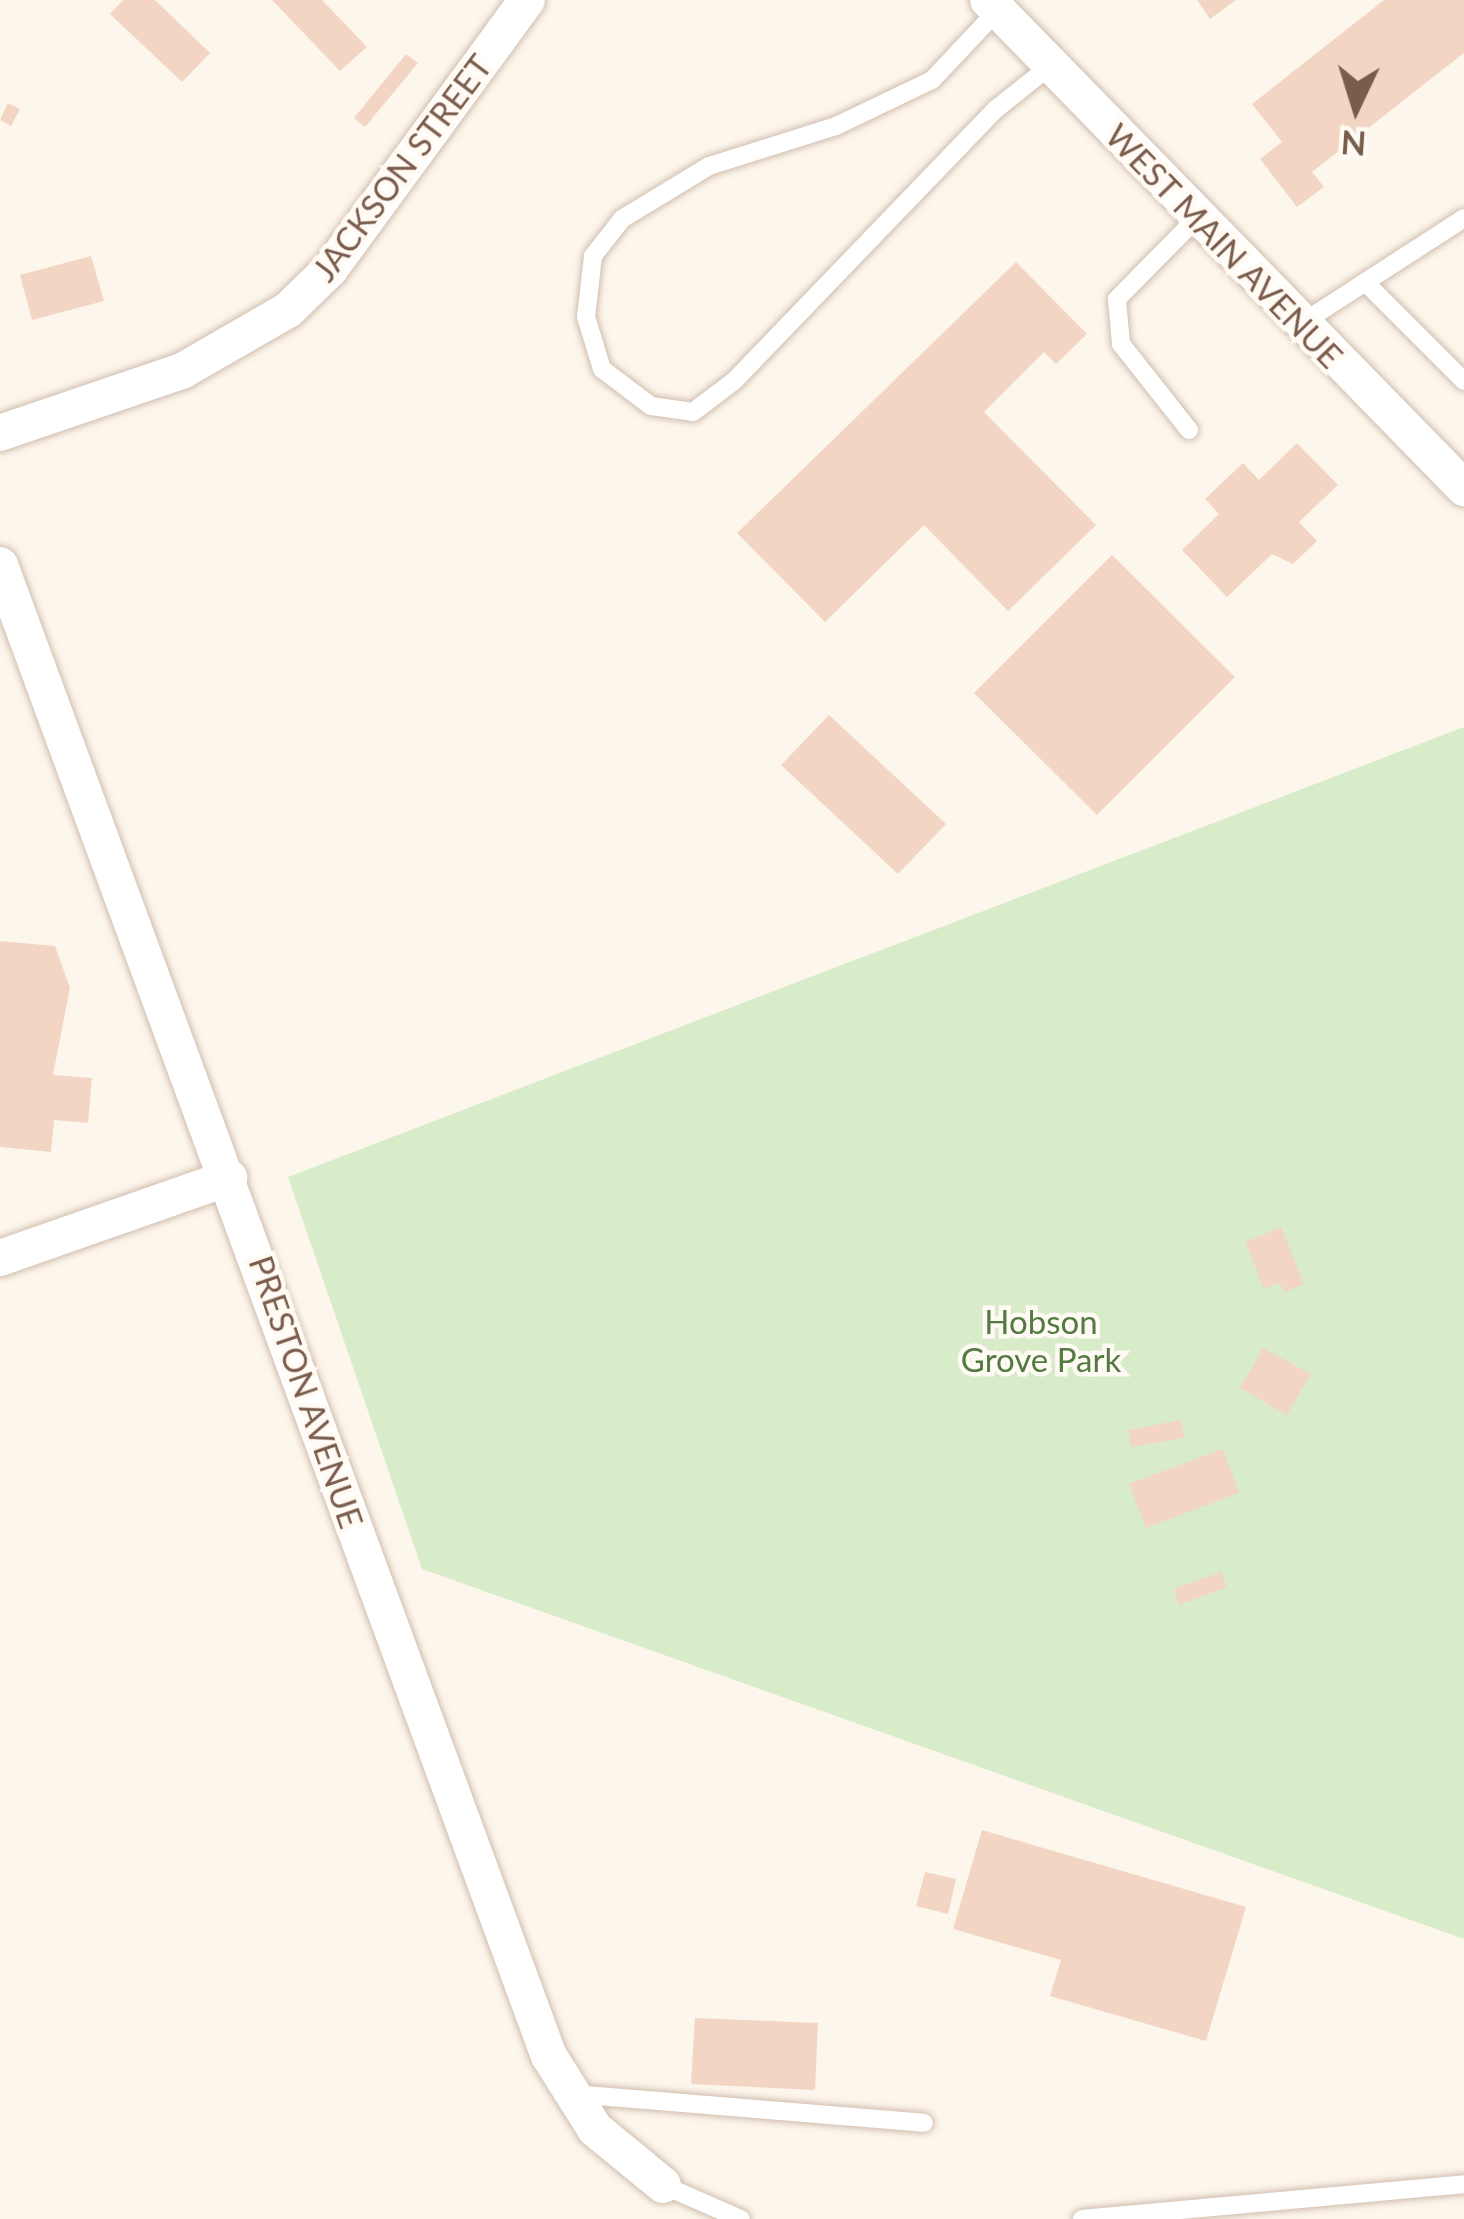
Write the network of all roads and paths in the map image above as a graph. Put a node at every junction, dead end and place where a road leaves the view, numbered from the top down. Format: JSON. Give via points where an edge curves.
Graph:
{"nodes":[{"id":1,"x":527,"y":0,"type":"edge"},
{"id":2,"x":993,"y":5,"type":"edge"},
{"id":3,"x":1050,"y":66,"type":"junction"},
{"id":4,"x":1464,"y":218,"type":"edge"},
{"id":5,"x":1196,"y":220,"type":"junction"},
{"id":6,"x":1365,"y":282,"type":"junction"},
{"id":7,"x":1300,"y":324,"type":"junction"},
{"id":8,"x":1464,"y":382,"type":"edge"},
{"id":9,"x":1190,"y":430,"type":"dead end"},
{"id":10,"x":0,"y":433,"type":"edge"},
{"id":11,"x":1464,"y":488,"type":"edge"},
{"id":12,"x":0,"y":565,"type":"edge"},
{"id":13,"x":229,"y":1178,"type":"junction"},
{"id":14,"x":0,"y":1258,"type":"edge"},
{"id":15,"x":568,"y":2094,"type":"junction"},
{"id":16,"x":924,"y":2123,"type":"dead end"},
{"id":17,"x":1464,"y":2184,"type":"edge"},
{"id":18,"x":664,"y":2185,"type":"joint"},
{"id":19,"x":741,"y":2219,"type":"edge"},
{"id":20,"x":1082,"y":2219,"type":"edge"}],
"edges":[{"from":1,"to":10,"type":"street","name":"JACKSON STREET","via":[[343,253],[288,310],[182,371]]},
{"from":2,"to":3,"type":"street","name":"WEST MAIN AVENUE"},
{"from":2,"to":3,"type":"lane","via":[[932,80],[836,126],[709,166],[622,219],[593,256],[586,317],[602,368],[651,406],[693,412],[734,381],[996,110]]},
{"from":3,"to":5,"type":"street","name":"WEST MAIN AVENUE"},
{"from":4,"to":6,"type":"lane"},
{"from":5,"to":7,"type":"street","name":"WEST MAIN AVENUE"},
{"from":5,"to":9,"type":"lane","via":[[1117,299],[1121,344]]},
{"from":6,"to":7,"type":"lane"},
{"from":6,"to":8,"type":"lane"},
{"from":7,"to":11,"type":"street","name":"WEST MAIN AVENUE"},
{"from":12,"to":13,"type":"street","name":"PRESTON AVENUE"},
{"from":13,"to":14,"type":"street"},
{"from":13,"to":15,"type":"street","name":"PRESTON AVENUE"},
{"from":15,"to":16,"type":"lane"},
{"from":15,"to":18,"type":"street","name":"PRESTON AVENUE","via":[[626,2159]]},
{"from":17,"to":20,"type":"lane"},
{"from":18,"to":19,"type":"lane"}]}
